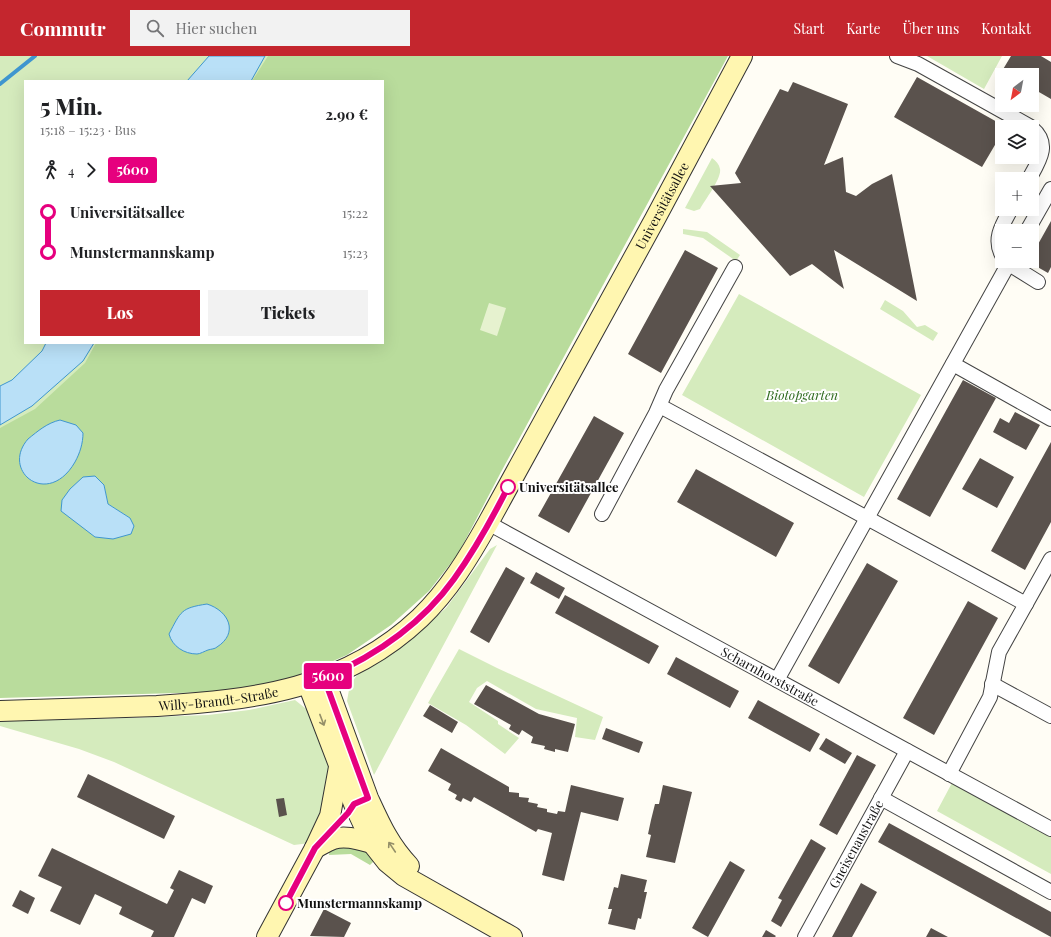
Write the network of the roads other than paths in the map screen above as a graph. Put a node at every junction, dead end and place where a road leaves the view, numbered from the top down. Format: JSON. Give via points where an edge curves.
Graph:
{"nodes":[{"id":1,"x":742,"y":56,"type":"edge"},
{"id":2,"x":897,"y":56,"type":"edge"},
{"id":3,"x":1019,"y":120,"type":"edge"},
{"id":4,"x":1039,"y":134,"type":"edge"},
{"id":5,"x":1048,"y":141,"type":"edge"},
{"id":6,"x":1032,"y":172,"type":"edge"},
{"id":7,"x":1051,"y":189,"type":"edge"},
{"id":8,"x":1031,"y":224,"type":"edge"},
{"id":9,"x":735,"y":267,"type":"dead end"},
{"id":10,"x":1003,"y":268,"type":"edge"},
{"id":11,"x":1018,"y":268,"type":"edge"},
{"id":12,"x":1038,"y":282,"type":"dead end"},
{"id":13,"x":953,"y":364,"type":"junction"},
{"id":14,"x":660,"y":406,"type":"junction"},
{"id":15,"x":1051,"y":419,"type":"edge"},
{"id":16,"x":602,"y":514,"type":"dead end"},
{"id":17,"x":867,"y":518,"type":"junction"},
{"id":18,"x":488,"y":523,"type":"junction"},
{"id":19,"x":1051,"y":559,"type":"edge"},
{"id":20,"x":1026,"y":604,"type":"junction"},
{"id":21,"x":777,"y":680,"type":"junction"},
{"id":22,"x":316,"y":681,"type":"junction"},
{"id":23,"x":992,"y":684,"type":"junction"},
{"id":24,"x":0,"y":710,"type":"edge"},
{"id":25,"x":1051,"y":716,"type":"edge"},
{"id":26,"x":907,"y":751,"type":"junction"},
{"id":27,"x":340,"y":765,"type":"junction"},
{"id":28,"x":949,"y":774,"type":"junction"},
{"id":29,"x":881,"y":798,"type":"junction"},
{"id":30,"x":361,"y":801,"type":"junction"},
{"id":31,"x":330,"y":816,"type":"junction"},
{"id":32,"x":1051,"y":829,"type":"edge"},
{"id":33,"x":372,"y":844,"type":"junction"},
{"id":34,"x":315,"y":848,"type":"junction"},
{"id":35,"x":1051,"y":892,"type":"edge"},
{"id":36,"x":438,"y":895,"type":"junction"},
{"id":37,"x":267,"y":937,"type":"edge"},
{"id":38,"x":512,"y":937,"type":"edge"},
{"id":39,"x":805,"y":937,"type":"edge"}],
"edges":[{"from":1,"to":18,"type":"main road","name":"Universitätsallee"},
{"from":2,"to":3,"type":"street","via":[[918,64]]},
{"from":4,"to":5,"type":"street"},
{"from":5,"to":6,"type":"street"},
{"from":7,"to":8,"type":"street"},
{"from":9,"to":14,"type":"street","via":[[666,390]]},
{"from":10,"to":13,"type":"street"},
{"from":11,"to":12,"type":"street"},
{"from":13,"to":15,"type":"street"},
{"from":13,"to":17,"type":"street"},
{"from":14,"to":16,"type":"street"},
{"from":14,"to":17,"type":"street"},
{"from":17,"to":20,"type":"street"},
{"from":17,"to":21,"type":"street"},
{"from":18,"to":21,"type":"street","name":"Scharnhorststraße"},
{"from":18,"to":22,"type":"main road","name":"Willy-Brandt-Straße","via":[[453,580],[420,618],[382,648],[346,669]]},
{"from":19,"to":20,"type":"street"},
{"from":20,"to":23,"type":"street","via":[[999,652]]},
{"from":21,"to":26,"type":"street","name":"Scharnhorststraße"},
{"from":22,"to":24,"type":"main road","name":"Willy-Brandt-Straße","via":[[248,698],[209,703]]},
{"from":22,"to":27,"type":"main road","one_way":true},
{"from":22,"to":30,"type":"main road"},
{"from":23,"to":25,"type":"street"},
{"from":23,"to":28,"type":"street","via":[[990,697]]},
{"from":26,"to":28,"type":"street","name":"Scharnhorststraße"},
{"from":26,"to":29,"type":"street","name":"Gneisenaustraße"},
{"from":27,"to":30,"type":"main road"},
{"from":27,"to":31,"type":"main road"},
{"from":28,"to":32,"type":"street","name":"Scharnhorststraße"},
{"from":29,"to":35,"type":"street"},
{"from":29,"to":39,"type":"street","name":"Gneisenaustraße"},
{"from":30,"to":31,"type":"main road","via":[[343,806]]},
{"from":30,"to":33,"type":"main road"},
{"from":30,"to":34,"type":"main road"},
{"from":36,"to":30,"type":"main road","one_way":true,"via":[[398,855]]},
{"from":31,"to":34,"type":"main road"},
{"from":33,"to":34,"type":"main road","via":[[348,838],[334,839]]},
{"from":33,"to":36,"type":"main road","via":[[387,862],[404,876]]},
{"from":34,"to":37,"type":"main road"},
{"from":36,"to":38,"type":"main road"}]}
